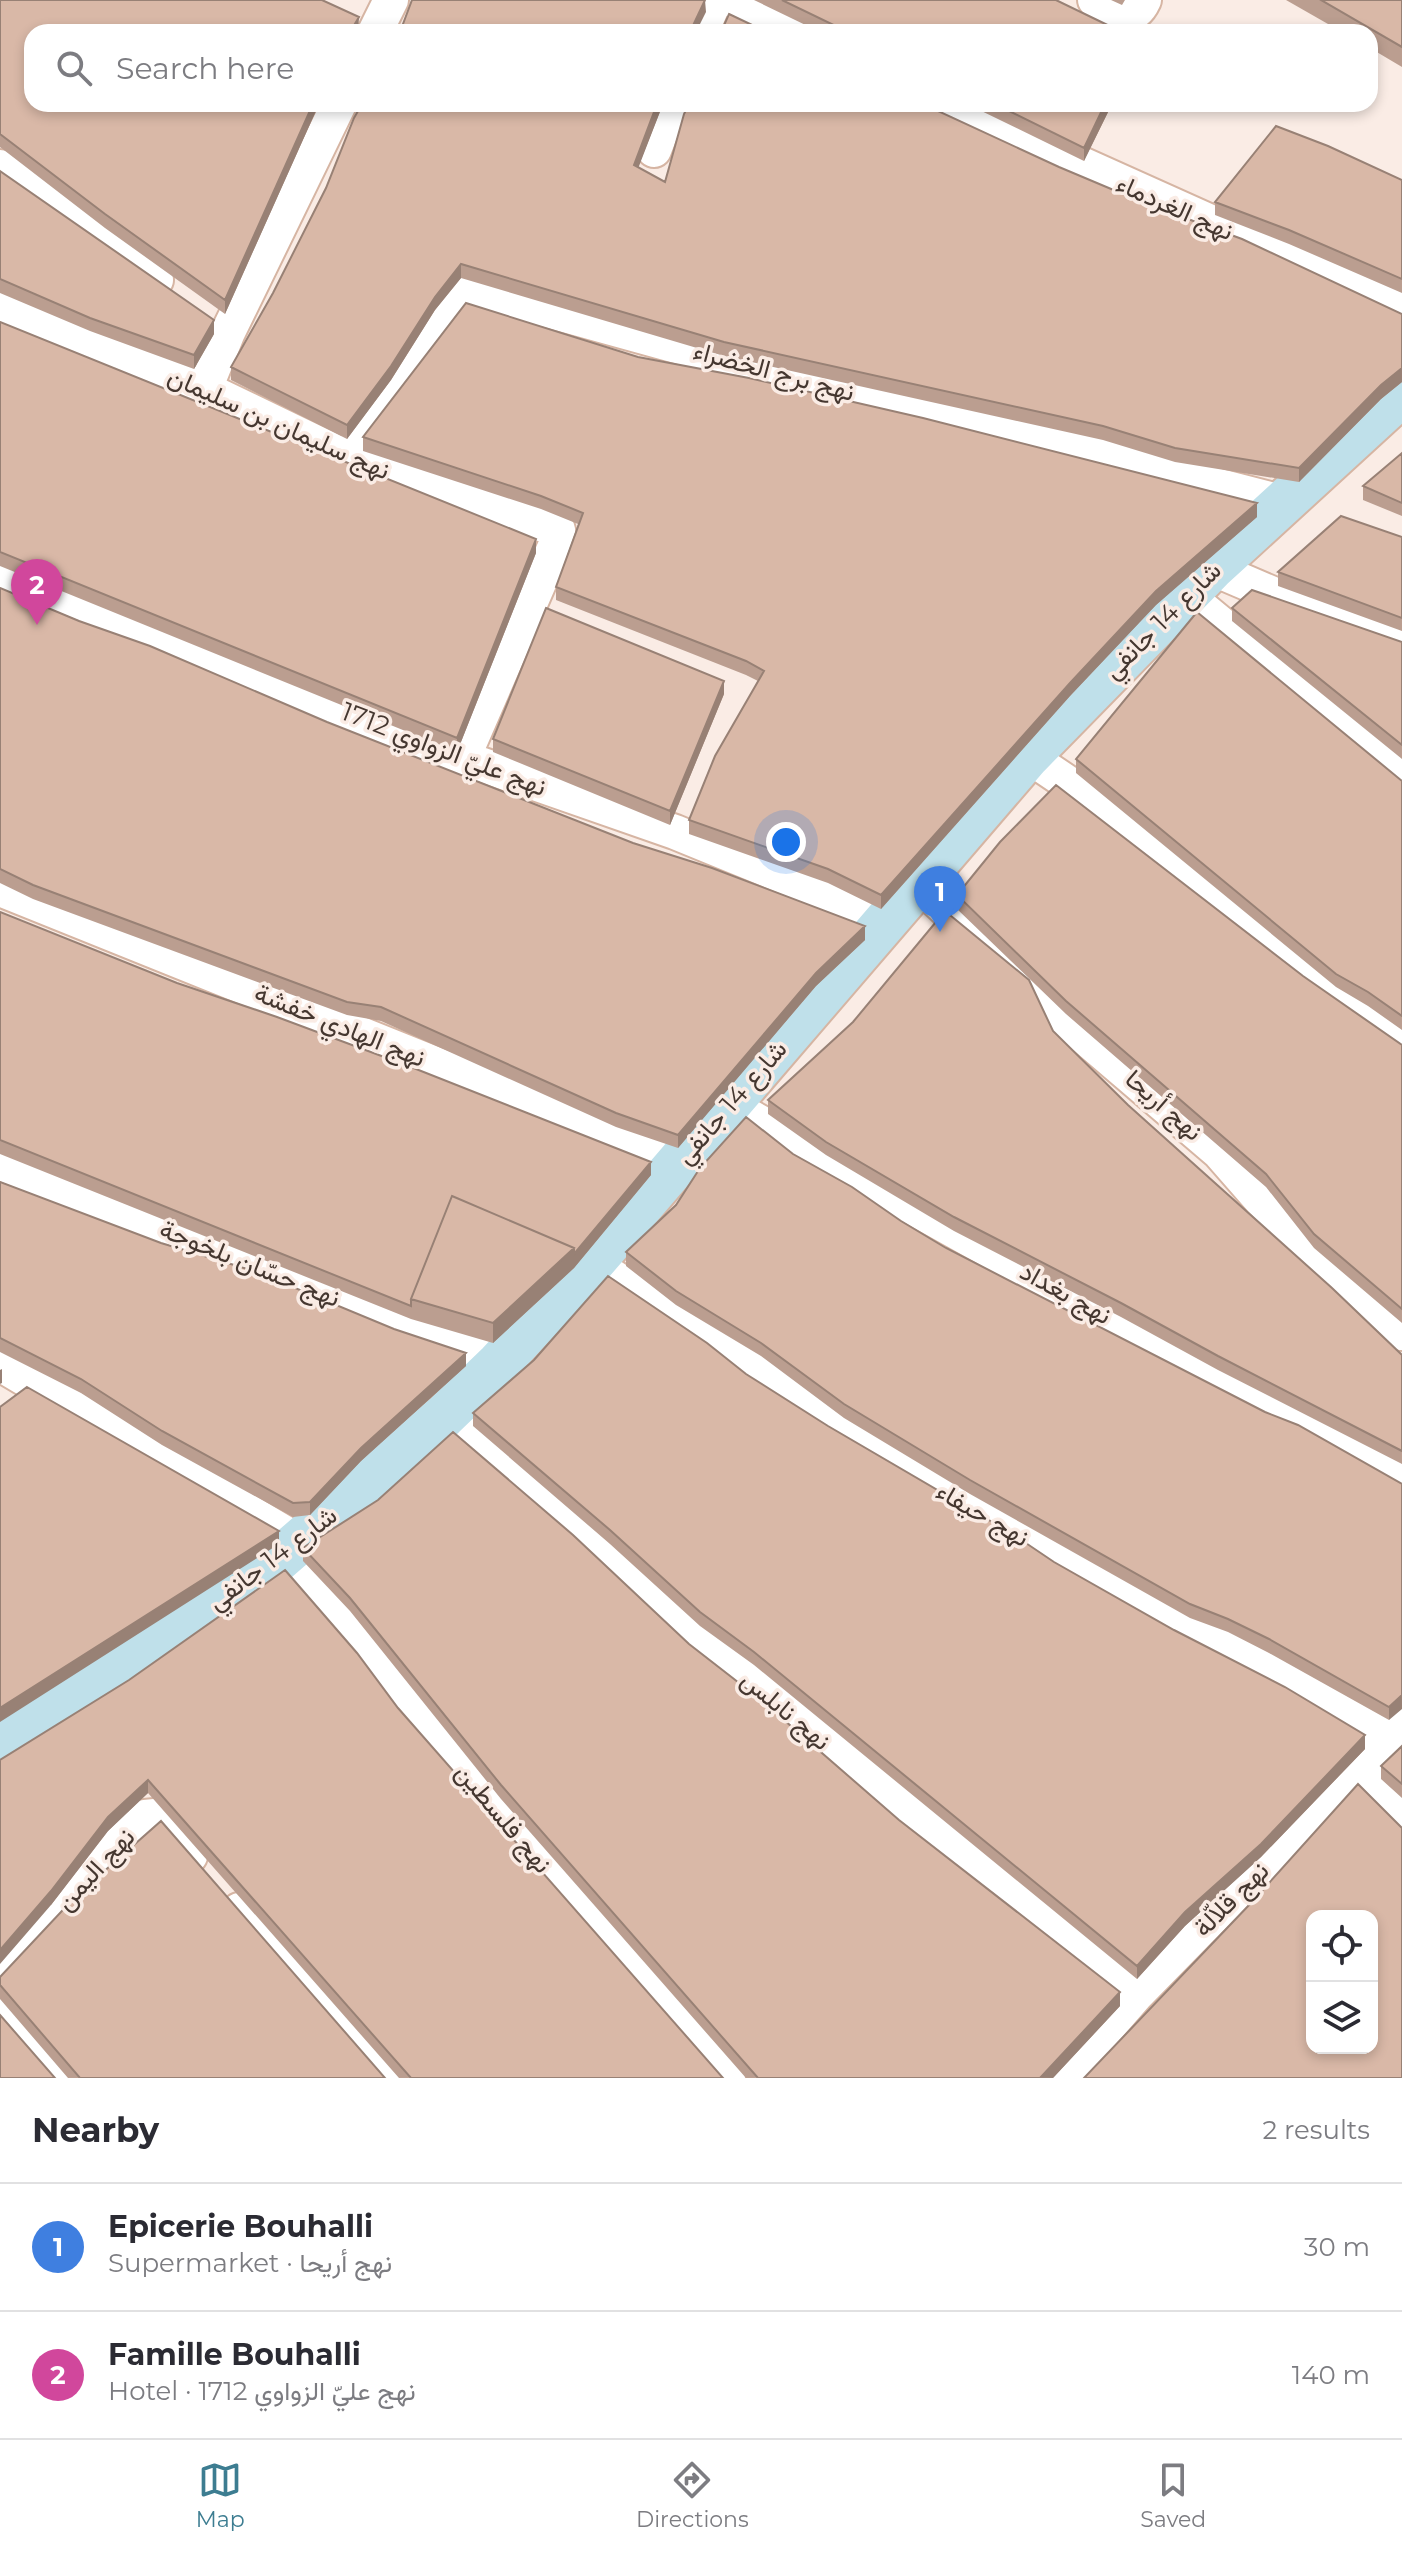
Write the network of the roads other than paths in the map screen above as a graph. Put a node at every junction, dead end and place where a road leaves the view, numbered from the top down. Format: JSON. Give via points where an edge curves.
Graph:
{"nodes":[{"id":1,"x":715,"y":0,"type":"edge"},
{"id":2,"x":733,"y":0,"type":"edge"},
{"id":3,"x":1095,"y":0,"type":"edge"},
{"id":4,"x":1144,"y":0,"type":"edge"},
{"id":5,"x":704,"y":24,"type":"edge"},
{"id":6,"x":783,"y":24,"type":"edge"},
{"id":7,"x":334,"y":112,"type":"edge"},
{"id":8,"x":669,"y":112,"type":"edge"},
{"id":9,"x":966,"y":112,"type":"edge"},
{"id":10,"x":654,"y":150,"type":"dead end"},
{"id":11,"x":0,"y":167,"type":"edge"},
{"id":12,"x":0,"y":307,"type":"edge"},
{"id":13,"x":1402,"y":308,"type":"edge"},
{"id":14,"x":202,"y":313,"type":"junction"},
{"id":15,"x":205,"y":389,"type":"junction"},
{"id":16,"x":1402,"y":394,"type":"edge"},
{"id":17,"x":348,"y":458,"type":"junction"},
{"id":18,"x":1285,"y":503,"type":"junction"},
{"id":19,"x":0,"y":575,"type":"edge"},
{"id":20,"x":1199,"y":581,"type":"junction"},
{"id":21,"x":1402,"y":644,"type":"edge"},
{"id":22,"x":1028,"y":756,"type":"junction"},
{"id":23,"x":463,"y":758,"type":"junction"},
{"id":24,"x":1402,"y":774,"type":"edge"},
{"id":25,"x":919,"y":884,"type":"junction"},
{"id":26,"x":0,"y":889,"type":"edge"},
{"id":27,"x":890,"y":920,"type":"junction"},
{"id":28,"x":1402,"y":1039,"type":"edge"},
{"id":29,"x":729,"y":1105,"type":"junction"},
{"id":30,"x":679,"y":1162,"type":"junction"},
{"id":31,"x":0,"y":1163,"type":"edge"},
{"id":32,"x":592,"y":1263,"type":"junction"},
{"id":33,"x":1402,"y":1333,"type":"edge"},
{"id":34,"x":499,"y":1363,"type":"junction"},
{"id":35,"x":14,"y":1371,"type":"edge"},
{"id":36,"x":0,"y":1399,"type":"edge"},
{"id":37,"x":444,"y":1416,"type":"junction"},
{"id":38,"x":1402,"y":1481,"type":"edge"},
{"id":39,"x":290,"y":1550,"type":"junction"},
{"id":40,"x":1396,"y":1729,"type":"edge"},
{"id":41,"x":0,"y":1742,"type":"edge"},
{"id":42,"x":1359,"y":1769,"type":"junction"},
{"id":43,"x":1402,"y":1812,"type":"edge"},
{"id":44,"x":0,"y":1978,"type":"edge"},
{"id":45,"x":1136,"y":1995,"type":"junction"},
{"id":46,"x":0,"y":2011,"type":"edge"},
{"id":47,"x":58,"y":2078,"type":"edge"},
{"id":48,"x":387,"y":2078,"type":"edge"},
{"id":49,"x":728,"y":2078,"type":"edge"},
{"id":50,"x":1064,"y":2078,"type":"edge"}],
"edges":[{"from":1,"to":5,"type":"street"},
{"from":2,"to":6,"type":"street"},
{"from":3,"to":4,"type":"street","via":[[1132,14]]},
{"from":7,"to":14,"type":"street"},
{"from":8,"to":10,"type":"street"},
{"from":9,"to":13,"type":"street","name":"نهج الغردماء"},
{"from":11,"to":14,"type":"street"},
{"from":12,"to":15,"type":"street","name":"نهج سليمان بن سليمان"},
{"from":14,"to":15,"type":"street"},
{"from":15,"to":17,"type":"street","name":"نهج سليمان بن سليمان"},
{"from":16,"to":18,"type":"street","name":"شارع 14 جانفي"},
{"from":17,"to":18,"type":"street","name":"نهج برج الخضراء","via":[[455,293],[470,289]]},
{"from":17,"to":23,"type":"street","name":"نهج سليمان بن سليمان","via":[[558,530]]},
{"from":18,"to":20,"type":"street","name":"شارع 14 جانفي"},
{"from":19,"to":23,"type":"street","name":"نهج عليّ الزواوي 1712"},
{"from":20,"to":21,"type":"street"},
{"from":20,"to":22,"type":"street","name":"شارع 14 جانفي"},
{"from":20,"to":24,"type":"street"},
{"from":22,"to":25,"type":"street","name":"شارع 14 جانفي"},
{"from":22,"to":28,"type":"street","via":[[1133,827],[1331,991]]},
{"from":23,"to":27,"type":"street","name":"نهج عليّ الزواوي 1712","via":[[675,832]]},
{"from":25,"to":27,"type":"street","name":"شارع 14 جانفي"},
{"from":25,"to":33,"type":"street","name":"نهج أريحا","via":[[1061,1017],[1219,1152],[1342,1281]]},
{"from":26,"to":30,"type":"street","name":"نهج الهادي خفشة"},
{"from":27,"to":29,"type":"street","name":"شارع 14 جانفي"},
{"from":29,"to":30,"type":"street","name":"شارع 14 جانفي"},
{"from":29,"to":38,"type":"street","name":"نهج بغداد"},
{"from":30,"to":32,"type":"street","name":"شارع 14 جانفي"},
{"from":31,"to":34,"type":"street","name":"نهج حسّان بلخوجة"},
{"from":32,"to":34,"type":"street","name":"شارع 14 جانفي"},
{"from":32,"to":40,"type":"street","name":"نهج حيفاء","via":[[952,1496],[1111,1590]]},
{"from":34,"to":37,"type":"street","name":"شارع 14 جانفي"},
{"from":35,"to":36,"type":"street"},
{"from":35,"to":39,"type":"street","name":"نهج فلسطين"},
{"from":37,"to":39,"type":"street","name":"شارع 14 جانفي"},
{"from":37,"to":45,"type":"street","name":"نهج نابلس","via":[[676,1618]]},
{"from":39,"to":41,"type":"street","name":"شارع 14 جانفي"},
{"from":39,"to":49,"type":"street","name":"نهج فلسطين","via":[[318,1597]]},
{"from":40,"to":42,"type":"street","name":"نهج قلاّلة"},
{"from":42,"to":43,"type":"street"},
{"from":42,"to":45,"type":"street","name":"نهج قلاّلة"},
{"from":44,"to":48,"type":"street","name":"نهج اليمن","via":[[80,1881],[145,1817],[155,1816]]},
{"from":45,"to":50,"type":"street","name":"نهج قلاّلة"},
{"from":46,"to":47,"type":"street"}]}
